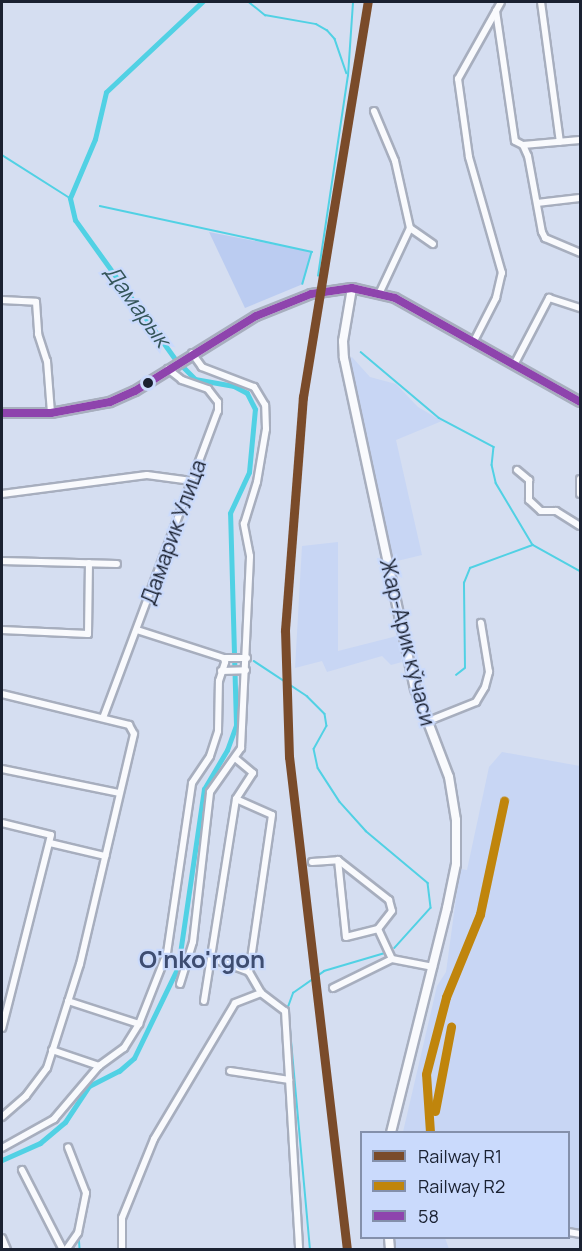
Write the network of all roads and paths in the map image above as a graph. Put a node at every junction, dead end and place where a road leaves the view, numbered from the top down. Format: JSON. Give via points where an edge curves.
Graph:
{"nodes":[{"id":1,"x":501,"y":2,"type":"edge"},
{"id":2,"x":541,"y":2,"type":"edge"},
{"id":3,"x":496,"y":10,"type":"junction"},
{"id":4,"x":374,"y":111,"type":"dead end"},
{"id":5,"x":580,"y":140,"type":"edge"},
{"id":6,"x":560,"y":142,"type":"junction"},
{"id":7,"x":523,"y":145,"type":"junction"},
{"id":8,"x":580,"y":198,"type":"edge"},
{"id":9,"x":537,"y":202,"type":"junction"},
{"id":10,"x":410,"y":228,"type":"junction"},
{"id":11,"x":433,"y":244,"type":"dead end"},
{"id":12,"x":578,"y":250,"type":"edge"},
{"id":13,"x":352,"y":288,"type":"junction"},
{"id":14,"x":380,"y":292,"type":"junction"},
{"id":15,"x":2,"y":300,"type":"edge"},
{"id":16,"x":580,"y":308,"type":"edge"},
{"id":17,"x":473,"y":343,"type":"junction"},
{"id":18,"x":192,"y":353,"type":"junction"},
{"id":19,"x":514,"y":365,"type":"junction"},
{"id":20,"x":170,"y":368,"type":"junction"},
{"id":21,"x":580,"y":402,"type":"edge"},
{"id":22,"x":2,"y":413,"type":"edge"},
{"id":23,"x":51,"y":413,"type":"junction"},
{"id":24,"x":517,"y":470,"type":"dead end"},
{"id":25,"x":580,"y":479,"type":"edge"},
{"id":26,"x":192,"y":482,"type":"junction"},
{"id":27,"x":2,"y":494,"type":"edge"},
{"id":28,"x":580,"y":494,"type":"edge"},
{"id":29,"x":580,"y":526,"type":"edge"},
{"id":30,"x":2,"y":561,"type":"edge"},
{"id":31,"x":89,"y":563,"type":"junction"},
{"id":32,"x":117,"y":564,"type":"dead end"},
{"id":33,"x":482,"y":623,"type":"dead end"},
{"id":34,"x":2,"y":630,"type":"edge"},
{"id":35,"x":137,"y":630,"type":"junction"},
{"id":36,"x":224,"y":658,"type":"junction"},
{"id":37,"x":247,"y":658,"type":"junction"},
{"id":38,"x":246,"y":670,"type":"junction"},
{"id":39,"x":221,"y":671,"type":"junction"},
{"id":40,"x":2,"y":694,"type":"edge"},
{"id":41,"x":103,"y":718,"type":"junction"},
{"id":42,"x":426,"y":722,"type":"junction"},
{"id":43,"x":235,"y":758,"type":"junction"},
{"id":44,"x":2,"y":769,"type":"edge"},
{"id":45,"x":119,"y":794,"type":"junction"},
{"id":46,"x":236,"y":800,"type":"junction"},
{"id":47,"x":2,"y":822,"type":"edge"},
{"id":48,"x":50,"y":843,"type":"junction"},
{"id":49,"x":105,"y":856,"type":"junction"},
{"id":50,"x":338,"y":860,"type":"junction"},
{"id":51,"x":312,"y":862,"type":"dead end"},
{"id":52,"x":378,"y":929,"type":"junction"},
{"id":53,"x":214,"y":959,"type":"junction"},
{"id":54,"x":392,"y":959,"type":"junction"},
{"id":55,"x":433,"y":967,"type":"junction"},
{"id":56,"x":249,"y":972,"type":"junction"},
{"id":57,"x":180,"y":984,"type":"dead end"},
{"id":58,"x":333,"y":988,"type":"dead end"},
{"id":59,"x":261,"y":993,"type":"junction"},
{"id":60,"x":68,"y":1001,"type":"junction"},
{"id":61,"x":204,"y":1001,"type":"dead end"},
{"id":62,"x":139,"y":1024,"type":"junction"},
{"id":63,"x":2,"y":1028,"type":"edge"},
{"id":64,"x":52,"y":1050,"type":"junction"},
{"id":65,"x":99,"y":1066,"type":"junction"},
{"id":66,"x":230,"y":1071,"type":"dead end"},
{"id":67,"x":289,"y":1080,"type":"junction"},
{"id":68,"x":2,"y":1117,"type":"edge"},
{"id":69,"x":391,"y":1131,"type":"edge"},
{"id":70,"x":68,"y":1147,"type":"dead end"},
{"id":71,"x":2,"y":1148,"type":"edge"},
{"id":72,"x":22,"y":1170,"type":"dead end"},
{"id":73,"x":2,"y":1238,"type":"edge"},
{"id":74,"x":7,"y":1250,"type":"edge"},
{"id":75,"x":64,"y":1250,"type":"edge"},
{"id":76,"x":122,"y":1250,"type":"edge"},
{"id":77,"x":299,"y":1250,"type":"edge"}],
"edges":[{"from":1,"to":3,"type":"street"},
{"from":2,"to":6,"type":"street"},
{"from":3,"to":7,"type":"street","via":[[515,141]]},
{"from":3,"to":17,"type":"street","via":[[458,79],[469,157],[502,273],[496,298]]},
{"from":4,"to":10,"type":"street","via":[[394,161]]},
{"from":5,"to":6,"type":"street"},
{"from":6,"to":7,"type":"street"},
{"from":7,"to":9,"type":"street"},
{"from":8,"to":9,"type":"street"},
{"from":9,"to":12,"type":"street","via":[[544,238]]},
{"from":10,"to":11,"type":"street"},
{"from":10,"to":14,"type":"street"},
{"from":13,"to":14,"type":"main road"},
{"from":13,"to":18,"type":"main road","via":[[311,294],[282,304]]},
{"from":13,"to":42,"type":"main road","name":"Жар-Арик кўчаси","via":[[344,358]]},
{"from":14,"to":17,"type":"main road"},
{"from":15,"to":23,"type":"street","via":[[36,302]]},
{"from":16,"to":19,"type":"street","via":[[549,298]]},
{"from":17,"to":19,"type":"main road"},
{"from":18,"to":20,"type":"main road"},
{"from":18,"to":37,"type":"street","via":[[201,367],[254,387],[265,405],[261,457],[244,524],[250,556]]},
{"from":19,"to":21,"type":"main road"},
{"from":20,"to":23,"type":"main road","via":[[110,402]]},
{"from":20,"to":26,"type":"street","name":"Дамарик Улица","via":[[182,380],[208,389],[218,402]]},
{"from":22,"to":23,"type":"main road"},
{"from":24,"to":29,"type":"street","via":[[529,480],[529,500],[541,511],[556,511]]},
{"from":25,"to":28,"type":"street"},
{"from":26,"to":27,"type":"street","via":[[147,475]]},
{"from":26,"to":35,"type":"street","name":"Дамарик Улица"},
{"from":30,"to":31,"type":"street"},
{"from":31,"to":32,"type":"street"},
{"from":31,"to":34,"type":"street","via":[[88,634]]},
{"from":33,"to":42,"type":"street","via":[[489,672],[477,702]]},
{"from":35,"to":36,"type":"street"},
{"from":35,"to":41,"type":"street","name":"Дамарик Улица"},
{"from":36,"to":37,"type":"street"},
{"from":36,"to":39,"type":"street"},
{"from":37,"to":38,"type":"street"},
{"from":38,"to":39,"type":"street"},
{"from":38,"to":43,"type":"street","via":[[242,748]]},
{"from":39,"to":62,"type":"street","via":[[218,731],[210,756],[192,783],[167,954]]},
{"from":40,"to":41,"type":"street"},
{"from":41,"to":45,"type":"street","via":[[133,728]]},
{"from":42,"to":55,"type":"main road","name":"Жар-Арик кўчаси","via":[[449,777],[456,820],[456,864]]},
{"from":43,"to":46,"type":"street","via":[[253,773]]},
{"from":43,"to":57,"type":"street","via":[[210,792],[193,942]]},
{"from":44,"to":45,"type":"street"},
{"from":45,"to":49,"type":"street"},
{"from":46,"to":53,"type":"street"},
{"from":46,"to":56,"type":"street","via":[[273,815]]},
{"from":47,"to":48,"type":"street","via":[[49,832]]},
{"from":48,"to":49,"type":"street"},
{"from":48,"to":63,"type":"street"},
{"from":49,"to":60,"type":"street"},
{"from":50,"to":51,"type":"street"},
{"from":50,"to":52,"type":"street","via":[[389,900],[392,911]]},
{"from":50,"to":52,"type":"street","via":[[346,937]]},
{"from":52,"to":54,"type":"street"},
{"from":53,"to":56,"type":"street"},
{"from":53,"to":61,"type":"street"},
{"from":54,"to":55,"type":"street"},
{"from":54,"to":58,"type":"street"},
{"from":55,"to":69,"type":"main road","name":"Жар-Арик кўчаси"},
{"from":56,"to":59,"type":"street"},
{"from":59,"to":67,"type":"street","via":[[285,1011]]},
{"from":59,"to":76,"type":"street","via":[[235,1003],[154,1139],[122,1218]]},
{"from":60,"to":62,"type":"street"},
{"from":60,"to":64,"type":"street"},
{"from":62,"to":65,"type":"street","via":[[124,1048]]},
{"from":64,"to":65,"type":"street"},
{"from":64,"to":68,"type":"street","via":[[47,1068],[26,1096]]},
{"from":65,"to":71,"type":"street","via":[[54,1119]]},
{"from":66,"to":67,"type":"street"},
{"from":67,"to":77,"type":"street"},
{"from":70,"to":75,"type":"street","via":[[86,1194],[78,1233]]},
{"from":72,"to":75,"type":"street"},
{"from":73,"to":74,"type":"street"}]}
